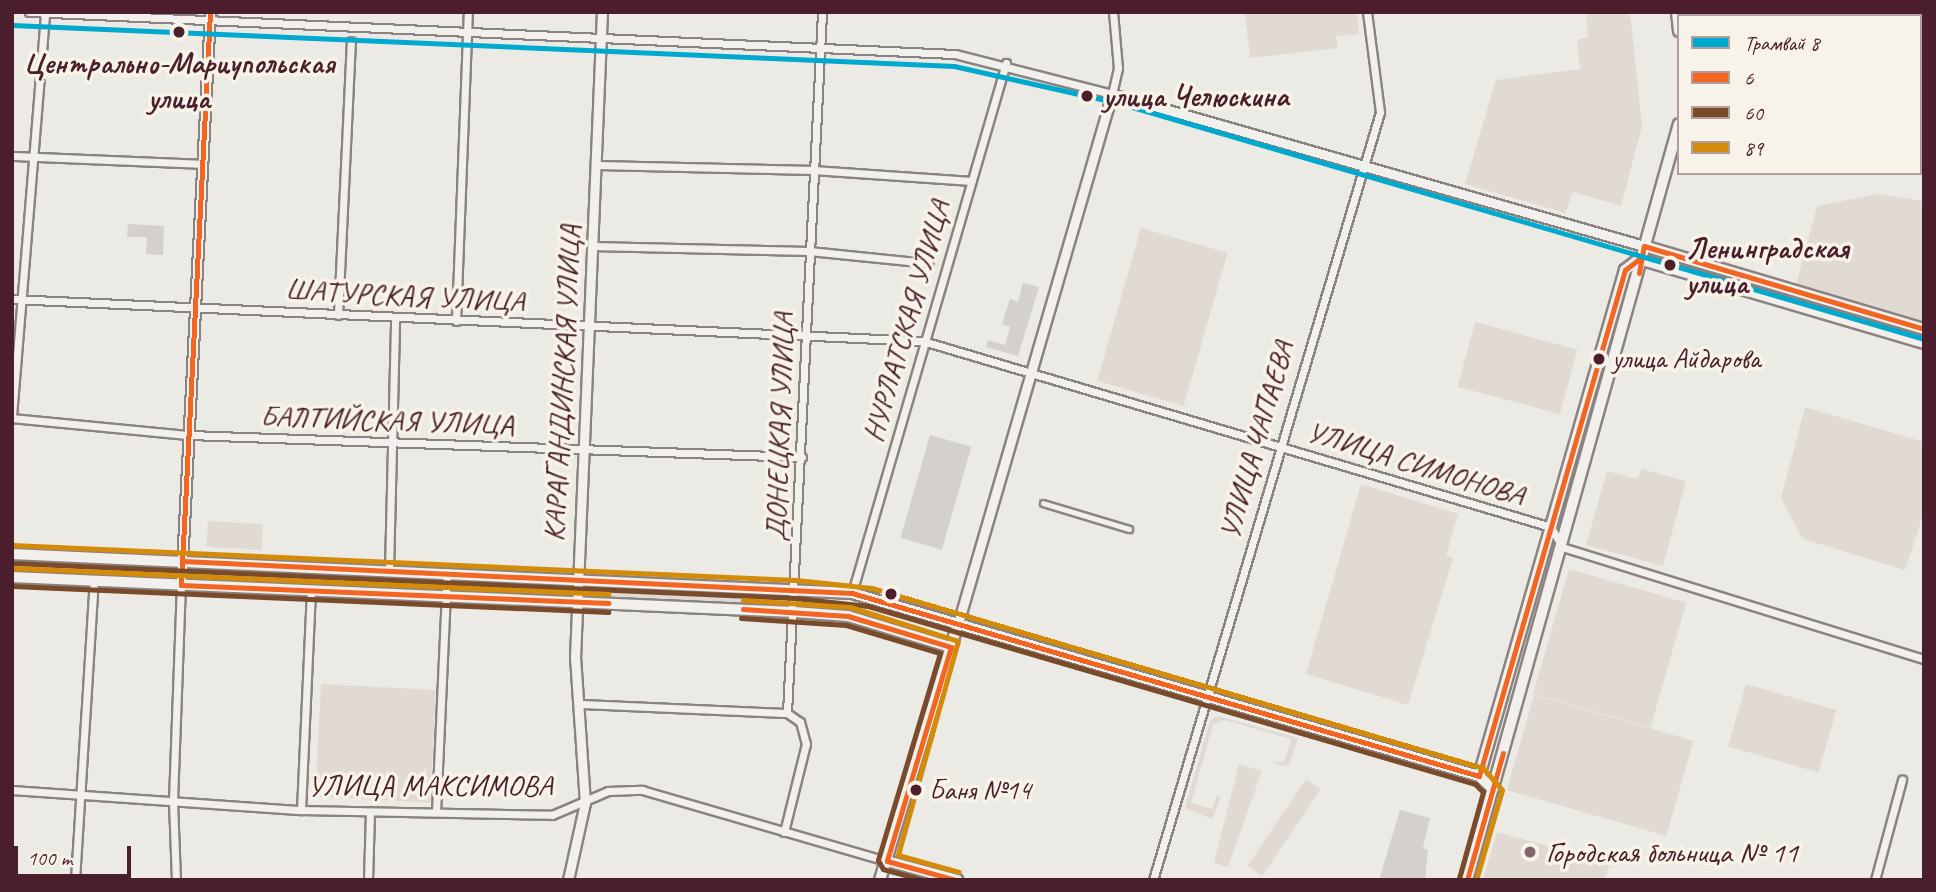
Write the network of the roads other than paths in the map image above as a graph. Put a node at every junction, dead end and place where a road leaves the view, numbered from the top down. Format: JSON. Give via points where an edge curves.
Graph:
{"nodes":[{"id":1,"x":29,"y":12,"type":"edge"},
{"id":2,"x":468,"y":12,"type":"edge"},
{"id":3,"x":602,"y":12,"type":"edge"},
{"id":4,"x":822,"y":12,"type":"edge"},
{"id":5,"x":1113,"y":12,"type":"edge"},
{"id":6,"x":1367,"y":12,"type":"edge"},
{"id":7,"x":45,"y":13,"type":"edge"},
{"id":8,"x":209,"y":17,"type":"edge"},
{"id":9,"x":467,"y":34,"type":"junction"},
{"id":10,"x":351,"y":41,"type":"dead end"},
{"id":11,"x":599,"y":41,"type":"junction"},
{"id":12,"x":818,"y":48,"type":"junction"},
{"id":13,"x":1006,"y":63,"type":"junction"},
{"id":14,"x":1112,"y":94,"type":"junction"},
{"id":15,"x":1677,"y":131,"type":"edge"},
{"id":16,"x":12,"y":156,"type":"edge"},
{"id":17,"x":31,"y":158,"type":"junction"},
{"id":18,"x":1363,"y":163,"type":"junction"},
{"id":19,"x":202,"y":164,"type":"junction"},
{"id":20,"x":598,"y":166,"type":"junction"},
{"id":21,"x":813,"y":170,"type":"junction"},
{"id":22,"x":972,"y":181,"type":"junction"},
{"id":23,"x":592,"y":246,"type":"junction"},
{"id":24,"x":1644,"y":246,"type":"junction"},
{"id":25,"x":808,"y":251,"type":"junction"},
{"id":26,"x":1639,"y":259,"type":"junction"},
{"id":27,"x":928,"y":263,"type":"dead end"},
{"id":28,"x":12,"y":299,"type":"edge"},
{"id":29,"x":21,"y":299,"type":"junction"},
{"id":30,"x":194,"y":308,"type":"junction"},
{"id":31,"x":338,"y":315,"type":"junction"},
{"id":32,"x":395,"y":318,"type":"junction"},
{"id":33,"x":456,"y":321,"type":"junction"},
{"id":34,"x":586,"y":326,"type":"junction"},
{"id":35,"x":1924,"y":329,"type":"edge"},
{"id":36,"x":803,"y":338,"type":"junction"},
{"id":37,"x":923,"y":341,"type":"junction"},
{"id":38,"x":1924,"y":342,"type":"edge"},
{"id":39,"x":1031,"y":371,"type":"junction"},
{"id":40,"x":12,"y":417,"type":"edge"},
{"id":41,"x":189,"y":435,"type":"junction"},
{"id":42,"x":392,"y":444,"type":"junction"},
{"id":43,"x":1278,"y":445,"type":"junction"},
{"id":44,"x":581,"y":451,"type":"junction"},
{"id":45,"x":802,"y":457,"type":"junction"},
{"id":46,"x":1043,"y":503,"type":"dead end"},
{"id":47,"x":1551,"y":527,"type":"junction"},
{"id":48,"x":1129,"y":529,"type":"dead end"},
{"id":49,"x":1562,"y":547,"type":"junction"},
{"id":50,"x":12,"y":554,"type":"edge"},
{"id":51,"x":183,"y":561,"type":"junction"},
{"id":52,"x":389,"y":570,"type":"junction"},
{"id":53,"x":447,"y":572,"type":"junction"},
{"id":54,"x":12,"y":577,"type":"edge"},
{"id":55,"x":579,"y":578,"type":"junction"},
{"id":56,"x":94,"y":581,"type":"junction"},
{"id":57,"x":181,"y":585,"type":"junction"},
{"id":58,"x":796,"y":589,"type":"junction"},
{"id":59,"x":311,"y":591,"type":"junction"},
{"id":60,"x":852,"y":593,"type":"junction"},
{"id":61,"x":446,"y":596,"type":"junction"},
{"id":62,"x":578,"y":601,"type":"junction"},
{"id":63,"x":794,"y":612,"type":"junction"},
{"id":64,"x":957,"y":627,"type":"junction"},
{"id":65,"x":951,"y":647,"type":"junction"},
{"id":66,"x":1924,"y":659,"type":"edge"},
{"id":67,"x":1205,"y":697,"type":"junction"},
{"id":68,"x":580,"y":704,"type":"junction"},
{"id":69,"x":787,"y":713,"type":"junction"},
{"id":70,"x":1479,"y":776,"type":"junction"},
{"id":71,"x":1902,"y":780,"type":"dead end"},
{"id":72,"x":1493,"y":789,"type":"junction"},
{"id":73,"x":12,"y":790,"type":"edge"},
{"id":74,"x":79,"y":796,"type":"junction"},
{"id":75,"x":173,"y":800,"type":"junction"},
{"id":76,"x":585,"y":803,"type":"junction"},
{"id":77,"x":301,"y":810,"type":"junction"},
{"id":78,"x":370,"y":812,"type":"junction"},
{"id":79,"x":436,"y":812,"type":"junction"},
{"id":80,"x":784,"y":832,"type":"junction"},
{"id":81,"x":887,"y":861,"type":"junction"},
{"id":82,"x":75,"y":880,"type":"edge"},
{"id":83,"x":176,"y":880,"type":"edge"},
{"id":84,"x":368,"y":880,"type":"edge"},
{"id":85,"x":568,"y":880,"type":"edge"},
{"id":86,"x":880,"y":880,"type":"edge"},
{"id":87,"x":957,"y":880,"type":"edge"},
{"id":88,"x":1153,"y":880,"type":"edge"},
{"id":89,"x":1467,"y":880,"type":"edge"},
{"id":90,"x":1875,"y":880,"type":"edge"}],
"edges":[{"from":1,"to":7,"type":"street"},
{"from":2,"to":9,"type":"street"},
{"from":3,"to":11,"type":"street","name":"КАРАГАНДИНСКАЯ УЛИЦА"},
{"from":4,"to":12,"type":"street","name":"ДОНЕЦКАЯ УЛИЦА"},
{"from":5,"to":14,"type":"street","via":[[1118,68]]},
{"from":6,"to":18,"type":"street","name":"УЛИЦА ЧАПАЕВА","via":[[1380,112]]},
{"from":7,"to":8,"type":"street"},
{"from":7,"to":17,"type":"street"},
{"from":8,"to":9,"type":"street"},
{"from":8,"to":19,"type":"street"},
{"from":9,"to":11,"type":"street"},
{"from":9,"to":33,"type":"street"},
{"from":10,"to":31,"type":"street"},
{"from":11,"to":12,"type":"street"},
{"from":11,"to":20,"type":"street","name":"КАРАГАНДИНСКАЯ УЛИЦА"},
{"from":12,"to":13,"type":"street","via":[[956,54]]},
{"from":12,"to":21,"type":"street","name":"ДОНЕЦКАЯ УЛИЦА"},
{"from":13,"to":14,"type":"street"},
{"from":13,"to":22,"type":"street","name":"НУРЛАТСКАЯ УЛИЦА"},
{"from":14,"to":18,"type":"street"},
{"from":14,"to":39,"type":"street"},
{"from":15,"to":24,"type":"main road"},
{"from":16,"to":17,"type":"street"},
{"from":17,"to":19,"type":"street"},
{"from":17,"to":29,"type":"street"},
{"from":18,"to":24,"type":"street"},
{"from":18,"to":43,"type":"street","name":"УЛИЦА ЧАПАЕВА"},
{"from":19,"to":30,"type":"street"},
{"from":20,"to":21,"type":"street"},
{"from":20,"to":23,"type":"street","name":"КАРАГАНДИНСКАЯ УЛИЦА"},
{"from":21,"to":22,"type":"street"},
{"from":21,"to":25,"type":"street","name":"ДОНЕЦКАЯ УЛИЦА"},
{"from":22,"to":37,"type":"street","name":"НУРЛАТСКАЯ УЛИЦА"},
{"from":23,"to":25,"type":"street"},
{"from":23,"to":34,"type":"street","name":"КАРАГАНДИНСКАЯ УЛИЦА"},
{"from":24,"to":26,"type":"main road"},
{"from":24,"to":35,"type":"main road"},
{"from":25,"to":27,"type":"street"},
{"from":25,"to":36,"type":"street","name":"ДОНЕЦКАЯ УЛИЦА"},
{"from":26,"to":38,"type":"main road"},
{"from":26,"to":47,"type":"main road","via":[[1625,270]]},
{"from":26,"to":49,"type":"main road"},
{"from":28,"to":29,"type":"street","name":"ШАТУРСКАЯ УЛИЦА"},
{"from":29,"to":30,"type":"street","name":"ШАТУРСКАЯ УЛИЦА"},
{"from":29,"to":40,"type":"street"},
{"from":30,"to":31,"type":"street","name":"ШАТУРСКАЯ УЛИЦА"},
{"from":30,"to":41,"type":"street"},
{"from":31,"to":32,"type":"street","name":"ШАТУРСКАЯ УЛИЦА"},
{"from":32,"to":33,"type":"street","name":"ШАТУРСКАЯ УЛИЦА"},
{"from":32,"to":42,"type":"street"},
{"from":33,"to":34,"type":"street","name":"ШАТУРСКАЯ УЛИЦА"},
{"from":34,"to":36,"type":"street","name":"ШАТУРСКАЯ УЛИЦА"},
{"from":34,"to":44,"type":"street","name":"КАРАГАНДИНСКАЯ УЛИЦА"},
{"from":36,"to":37,"type":"street","name":"ШАТУРСКАЯ УЛИЦА"},
{"from":36,"to":45,"type":"street","name":"ДОНЕЦКАЯ УЛИЦА"},
{"from":37,"to":39,"type":"street","name":"УЛИЦА СИМОНОВА"},
{"from":37,"to":60,"type":"street","name":"НУРЛАТСКАЯ УЛИЦА"},
{"from":39,"to":43,"type":"street","name":"УЛИЦА СИМОНОВА"},
{"from":39,"to":64,"type":"street"},
{"from":40,"to":41,"type":"street","name":"БАЛТИЙСКАЯ УЛИЦА"},
{"from":41,"to":42,"type":"street","name":"БАЛТИЙСКАЯ УЛИЦА"},
{"from":41,"to":51,"type":"street"},
{"from":42,"to":44,"type":"street","name":"БАЛТИЙСКАЯ УЛИЦА"},
{"from":42,"to":52,"type":"street"},
{"from":43,"to":47,"type":"street","name":"УЛИЦА СИМОНОВА"},
{"from":43,"to":67,"type":"street","name":"УЛИЦА ЧАПАЕВА"},
{"from":44,"to":45,"type":"street","name":"БАЛТИЙСКАЯ УЛИЦА"},
{"from":44,"to":55,"type":"street","name":"КАРАГАНДИНСКАЯ УЛИЦА"},
{"from":45,"to":58,"type":"street","name":"ДОНЕЦКАЯ УЛИЦА"},
{"from":46,"to":48,"type":"street"},
{"from":47,"to":49,"type":"street","name":"УЛИЦА СИМОНОВА"},
{"from":47,"to":70,"type":"main road"},
{"from":49,"to":66,"type":"street"},
{"from":49,"to":72,"type":"main road"},
{"from":50,"to":51,"type":"main road"},
{"from":51,"to":52,"type":"main road"},
{"from":51,"to":57,"type":"street"},
{"from":52,"to":53,"type":"main road"},
{"from":53,"to":55,"type":"main road"},
{"from":53,"to":61,"type":"street"},
{"from":54,"to":56,"type":"main road"},
{"from":55,"to":58,"type":"main road"},
{"from":55,"to":62,"type":"street","name":"КАРАГАНДИНСКАЯ УЛИЦА"},
{"from":56,"to":57,"type":"main road"},
{"from":56,"to":74,"type":"street"},
{"from":57,"to":59,"type":"main road"},
{"from":57,"to":75,"type":"street"},
{"from":58,"to":60,"type":"main road"},
{"from":58,"to":63,"type":"street","name":"ДОНЕЦКАЯ УЛИЦА"},
{"from":59,"to":61,"type":"main road"},
{"from":59,"to":77,"type":"street"},
{"from":60,"to":64,"type":"main road"},
{"from":61,"to":62,"type":"main road"},
{"from":61,"to":79,"type":"street"},
{"from":62,"to":63,"type":"main road"},
{"from":62,"to":68,"type":"street","name":"КАРАГАНДИНСКАЯ УЛИЦА","via":[[575,657]]},
{"from":63,"to":65,"type":"main road","via":[[848,616]]},
{"from":63,"to":69,"type":"street","name":"ДОНЕЦКАЯ УЛИЦА"},
{"from":64,"to":65,"type":"main road"},
{"from":64,"to":67,"type":"main road"},
{"from":65,"to":81,"type":"main road"},
{"from":67,"to":70,"type":"main road"},
{"from":67,"to":88,"type":"street","name":"УЛИЦА ЧАПАЕВА"},
{"from":68,"to":69,"type":"street"},
{"from":68,"to":76,"type":"street","name":"КАРАГАНДИНСКАЯ УЛИЦА"},
{"from":69,"to":80,"type":"street","via":[[800,722],[806,744]]},
{"from":70,"to":72,"type":"main road"},
{"from":71,"to":90,"type":"street"},
{"from":72,"to":89,"type":"main road"},
{"from":73,"to":74,"type":"street","name":"УЛИЦА МАКСИМОВА"},
{"from":74,"to":75,"type":"street","name":"УЛИЦА МАКСИМОВА"},
{"from":74,"to":82,"type":"street"},
{"from":75,"to":77,"type":"street","name":"УЛИЦА МАКСИМОВА"},
{"from":75,"to":83,"type":"street"},
{"from":76,"to":79,"type":"street","name":"УЛИЦА МАКСИМОВА","via":[[552,815]]},
{"from":76,"to":80,"type":"street","name":"УЛИЦА МАКСИМОВА","via":[[608,791],[642,790]]},
{"from":76,"to":85,"type":"street","name":"КАРАГАНДИНСКАЯ УЛИЦА"},
{"from":77,"to":78,"type":"street","name":"УЛИЦА МАКСИМОВА"},
{"from":78,"to":79,"type":"street","name":"УЛИЦА МАКСИМОВА"},
{"from":78,"to":84,"type":"street"},
{"from":80,"to":81,"type":"street","name":"УЛИЦА МАКСИМОВА"},
{"from":81,"to":86,"type":"main road"},
{"from":81,"to":87,"type":"main road","name":"УЛИЦА МАКСИМОВА"}]}
